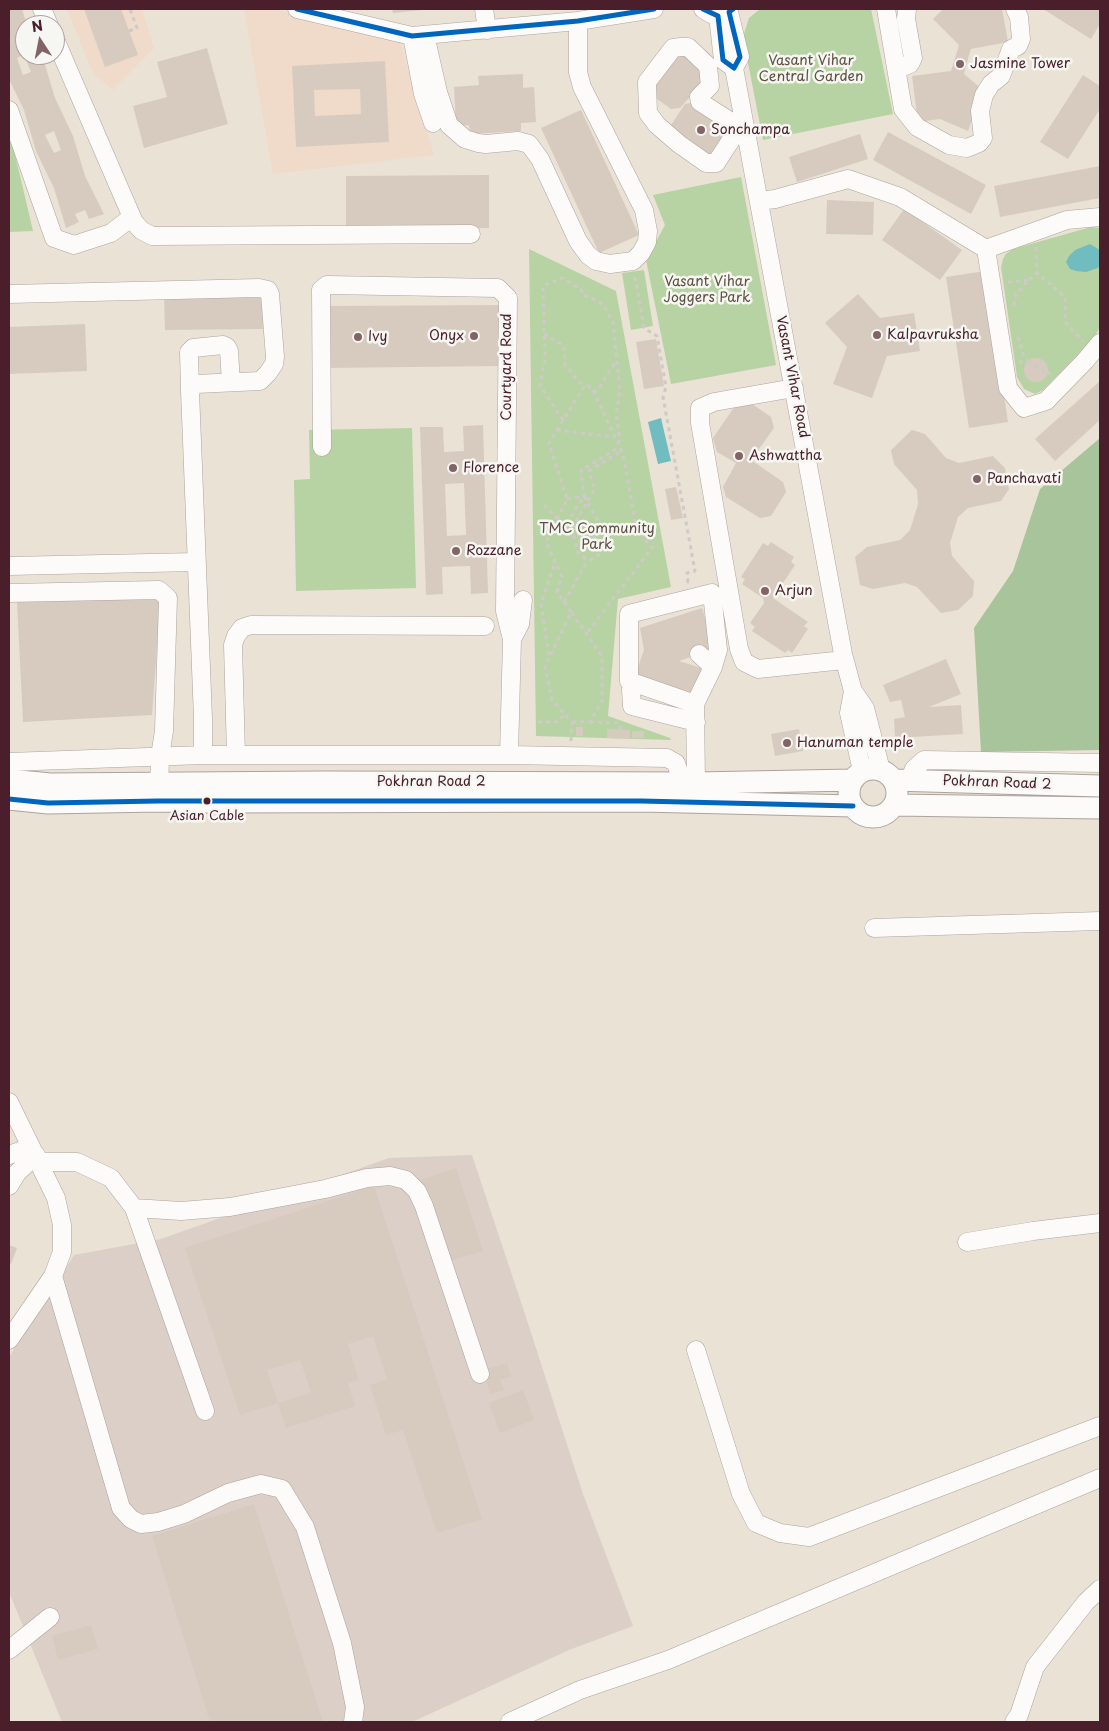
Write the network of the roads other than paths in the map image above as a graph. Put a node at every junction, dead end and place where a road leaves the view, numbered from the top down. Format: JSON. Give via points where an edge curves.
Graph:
{"nodes":[{"id":1,"x":297,"y":9,"type":"edge"},
{"id":2,"x":332,"y":9,"type":"edge"},
{"id":3,"x":654,"y":9,"type":"edge"},
{"id":4,"x":886,"y":9,"type":"edge"},
{"id":5,"x":907,"y":9,"type":"edge"},
{"id":6,"x":1007,"y":9,"type":"edge"},
{"id":7,"x":1016,"y":9,"type":"edge"},
{"id":8,"x":721,"y":11,"type":"edge"},
{"id":9,"x":589,"y":15,"type":"edge"},
{"id":10,"x":486,"y":20,"type":"edge"},
{"id":11,"x":419,"y":36,"type":"junction"},
{"id":12,"x":1011,"y":49,"type":"junction"},
{"id":13,"x":65,"y":62,"type":"edge"},
{"id":14,"x":896,"y":69,"type":"junction"},
{"id":15,"x":735,"y":74,"type":"junction"},
{"id":16,"x":710,"y":86,"type":"junction"},
{"id":17,"x":9,"y":110,"type":"edge"},
{"id":18,"x":433,"y":123,"type":"dead end"},
{"id":19,"x":759,"y":201,"type":"junction"},
{"id":20,"x":1100,"y":216,"type":"edge"},
{"id":21,"x":132,"y":217,"type":"junction"},
{"id":22,"x":471,"y":234,"type":"dead end"},
{"id":23,"x":986,"y":249,"type":"junction"},
{"id":24,"x":9,"y":294,"type":"edge"},
{"id":25,"x":1093,"y":344,"type":"edge"},
{"id":26,"x":231,"y":382,"type":"junction"},
{"id":27,"x":794,"y":388,"type":"junction"},
{"id":28,"x":190,"y":391,"type":"junction"},
{"id":29,"x":322,"y":447,"type":"dead end"},
{"id":30,"x":196,"y":562,"type":"junction"},
{"id":31,"x":9,"y":566,"type":"edge"},
{"id":32,"x":9,"y":593,"type":"edge"},
{"id":33,"x":523,"y":600,"type":"dead end"},
{"id":34,"x":485,"y":626,"type":"dead end"},
{"id":35,"x":512,"y":639,"type":"junction"},
{"id":36,"x":699,"y":654,"type":"dead end"},
{"id":37,"x":844,"y":660,"type":"junction"},
{"id":38,"x":712,"y":667,"type":"junction"},
{"id":39,"x":631,"y":690,"type":"dead end"},
{"id":40,"x":695,"y":704,"type":"junction"},
{"id":41,"x":696,"y":722,"type":"junction"},
{"id":42,"x":203,"y":755,"type":"junction"},
{"id":43,"x":236,"y":755,"type":"junction"},
{"id":44,"x":160,"y":756,"type":"junction"},
{"id":45,"x":509,"y":756,"type":"junction"},
{"id":46,"x":9,"y":762,"type":"edge"},
{"id":47,"x":1100,"y":763,"type":"edge"},
{"id":48,"x":880,"y":776,"type":"junction"},
{"id":49,"x":9,"y":780,"type":"edge"},
{"id":50,"x":689,"y":783,"type":"junction"},
{"id":51,"x":1100,"y":786,"type":"edge"},
{"id":52,"x":159,"y":792,"type":"junction"},
{"id":53,"x":9,"y":799,"type":"edge"},
{"id":54,"x":894,"y":804,"type":"junction"},
{"id":55,"x":853,"y":806,"type":"junction"},
{"id":56,"x":1100,"y":808,"type":"edge"},
{"id":57,"x":1100,"y":921,"type":"edge"},
{"id":58,"x":874,"y":928,"type":"dead end"},
{"id":59,"x":9,"y":1102,"type":"edge"},
{"id":60,"x":9,"y":1155,"type":"edge"},
{"id":61,"x":35,"y":1155,"type":"junction"},
{"id":62,"x":9,"y":1186,"type":"edge"},
{"id":63,"x":134,"y":1208,"type":"junction"},
{"id":64,"x":1100,"y":1223,"type":"edge"},
{"id":65,"x":967,"y":1242,"type":"dead end"},
{"id":66,"x":53,"y":1276,"type":"junction"},
{"id":67,"x":9,"y":1340,"type":"edge"},
{"id":68,"x":696,"y":1350,"type":"dead end"},
{"id":69,"x":480,"y":1374,"type":"dead end"},
{"id":70,"x":205,"y":1411,"type":"dead end"},
{"id":71,"x":1100,"y":1426,"type":"edge"},
{"id":72,"x":1100,"y":1478,"type":"edge"},
{"id":73,"x":1100,"y":1589,"type":"edge"},
{"id":74,"x":50,"y":1617,"type":"dead end"},
{"id":75,"x":9,"y":1650,"type":"edge"},
{"id":76,"x":353,"y":1722,"type":"edge"},
{"id":77,"x":510,"y":1722,"type":"edge"},
{"id":78,"x":1014,"y":1722,"type":"edge"}],
"edges":[{"from":1,"to":11,"type":"street"},
{"from":2,"to":10,"type":"street","via":[[410,27]]},
{"from":3,"to":9,"type":"street"},
{"from":4,"to":14,"type":"street"},
{"from":5,"to":14,"type":"street","via":[[913,58],[910,64]]},
{"from":6,"to":12,"type":"street"},
{"from":7,"to":12,"type":"street","via":[[1021,39],[1018,46]]},
{"from":8,"to":15,"type":"street","name":"Vasant Vihar Road","via":[[740,57]]},
{"from":9,"to":10,"type":"street"},
{"from":9,"to":11,"type":"street","via":[[578,72],[582,87],[644,210],[648,231],[646,242],[633,261],[610,264],[596,261],[588,255],[578,241],[540,159],[529,144],[518,141],[478,143],[457,134],[444,113]]},
{"from":10,"to":11,"type":"street"},
{"from":11,"to":18,"type":"street","via":[[423,94]]},
{"from":12,"to":14,"type":"street","via":[[1001,76],[984,95],[980,111],[983,138],[967,148],[949,145],[917,127],[903,110]]},
{"from":13,"to":21,"type":"street"},
{"from":15,"to":16,"type":"street"},
{"from":15,"to":19,"type":"street","name":"Vasant Vihar Road"},
{"from":16,"to":16,"type":"street","via":[[708,66],[684,46],[673,48],[646,84],[648,113],[657,125],[710,164],[716,163],[733,137],[733,123],[700,102],[699,97]]},
{"from":17,"to":21,"type":"street","via":[[54,238],[74,244],[111,233]]},
{"from":19,"to":23,"type":"street","via":[[848,179],[900,197]]},
{"from":19,"to":27,"type":"street","name":"Vasant Vihar Road"},
{"from":20,"to":23,"type":"street","via":[[1067,220]]},
{"from":21,"to":22,"type":"street","via":[[141,230],[152,236]]},
{"from":23,"to":25,"type":"street","via":[[1008,388],[1024,408],[1046,401],[1086,361]]},
{"from":24,"to":26,"type":"street","via":[[264,289],[270,294],[274,364],[260,381]]},
{"from":26,"to":28,"type":"street","via":[[196,384]]},
{"from":26,"to":28,"type":"street","via":[[227,347],[193,348],[189,352]]},
{"from":27,"to":37,"type":"street","name":"Vasant Vihar Road"},
{"from":27,"to":37,"type":"street","via":[[714,402],[700,408],[700,424],[739,649],[744,662],[758,669]]},
{"from":28,"to":30,"type":"street"},
{"from":29,"to":35,"type":"street","name":"Courtyard Road","via":[[321,290],[327,284],[498,288],[508,298],[506,611]]},
{"from":30,"to":31,"type":"street"},
{"from":30,"to":42,"type":"street"},
{"from":32,"to":44,"type":"street","via":[[159,590],[168,598],[164,731]]},
{"from":33,"to":35,"type":"street","via":[[520,624]]},
{"from":34,"to":43,"type":"street","via":[[251,625],[242,628],[233,645]]},
{"from":35,"to":45,"type":"street","name":"Courtyard Road"},
{"from":36,"to":38,"type":"street"},
{"from":37,"to":48,"type":"street","name":"Vasant Vihar Road","via":[[853,691],[849,712]]},
{"from":38,"to":40,"type":"street"},
{"from":38,"to":40,"type":"street","via":[[718,650],[712,593],[629,614],[629,681]]},
{"from":39,"to":41,"type":"street","via":[[632,706]]},
{"from":40,"to":41,"type":"street"},
{"from":41,"to":50,"type":"street"},
{"from":42,"to":43,"type":"street"},
{"from":42,"to":44,"type":"street"},
{"from":43,"to":45,"type":"street"},
{"from":44,"to":46,"type":"street"},
{"from":44,"to":52,"type":"street"},
{"from":45,"to":50,"type":"street","via":[[667,758],[676,763]]},
{"from":47,"to":48,"type":"street","via":[[924,760],[914,769]]},
{"from":48,"to":50,"type":"main road","name":"Pokhran Road 2"},
{"from":48,"to":51,"type":"main road","name":"Pokhran Road 2"},
{"from":48,"to":54,"type":"main road","via":[[898,792]]},
{"from":48,"to":55,"type":"main road","via":[[850,785],[848,794]]},
{"from":49,"to":52,"type":"main road","name":"Pokhran Road 2"},
{"from":50,"to":52,"type":"main road","name":"Pokhran Road 2","via":[[323,782]]},
{"from":52,"to":53,"type":"main road","name":"Pokhran Road 2","via":[[48,803]]},
{"from":52,"to":55,"type":"main road","name":"Pokhran Road 2","via":[[207,802],[641,801]]},
{"from":54,"to":55,"type":"main road","via":[[891,810],[874,817],[864,816]]},
{"from":54,"to":56,"type":"main road","name":"Pokhran Road 2"},
{"from":57,"to":58,"type":"street"},
{"from":59,"to":61,"type":"street"},
{"from":60,"to":61,"type":"street"},
{"from":61,"to":62,"type":"street"},
{"from":61,"to":63,"type":"street","via":[[77,1162],[111,1178]]},
{"from":61,"to":66,"type":"street","via":[[56,1198],[62,1225],[62,1252]]},
{"from":63,"to":69,"type":"street","via":[[181,1211],[230,1208],[367,1178],[390,1176],[406,1180],[417,1191],[424,1206]]},
{"from":63,"to":70,"type":"street"},
{"from":64,"to":65,"type":"street"},
{"from":66,"to":67,"type":"street"},
{"from":66,"to":76,"type":"street","via":[[121,1508],[131,1519],[141,1524],[150,1523],[184,1514],[228,1493],[261,1484],[282,1489],[305,1527],[342,1644],[355,1707]]},
{"from":68,"to":71,"type":"street","via":[[741,1494],[756,1523],[780,1533],[809,1537]]},
{"from":72,"to":77,"type":"street","via":[[668,1660],[580,1690]]},
{"from":73,"to":78,"type":"street","via":[[1035,1667]]},
{"from":74,"to":75,"type":"street"}]}
